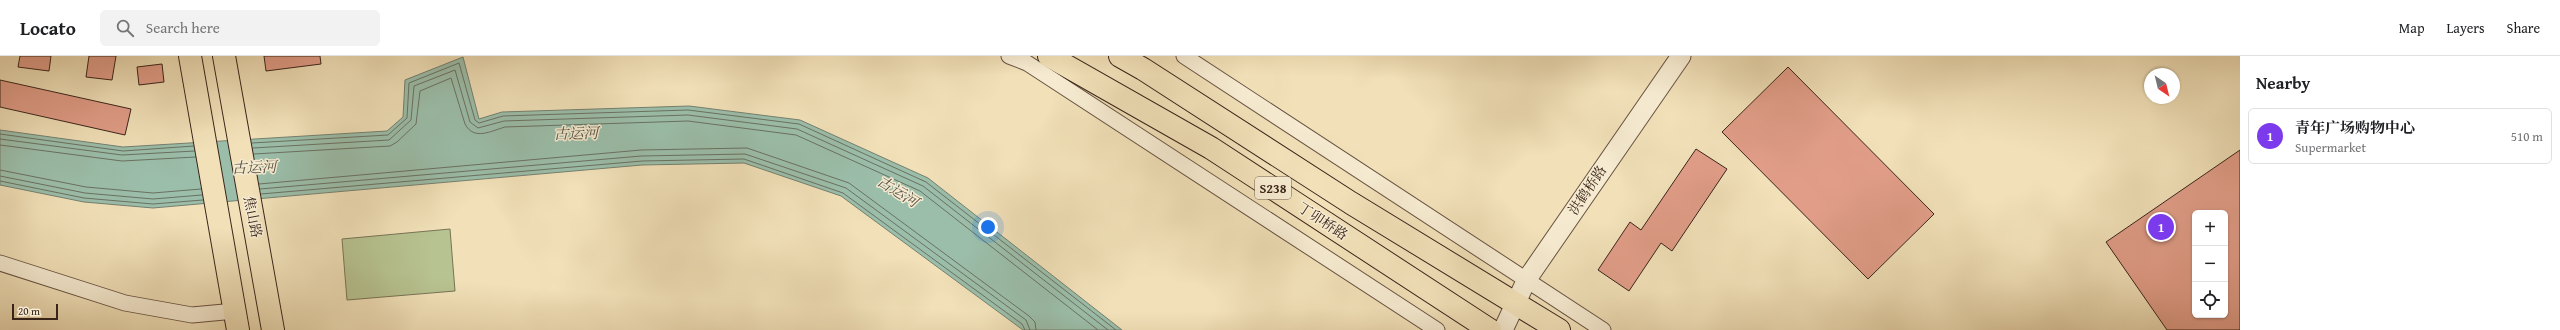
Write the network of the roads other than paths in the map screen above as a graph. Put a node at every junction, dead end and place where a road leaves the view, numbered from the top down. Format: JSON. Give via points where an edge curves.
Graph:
{"nodes":[{"id":1,"x":190,"y":56,"type":"edge"},
{"id":2,"x":224,"y":56,"type":"edge"},
{"id":3,"x":1009,"y":56,"type":"edge"},
{"id":4,"x":1049,"y":56,"type":"edge"},
{"id":5,"x":1120,"y":56,"type":"edge"},
{"id":6,"x":1184,"y":56,"type":"edge"},
{"id":7,"x":1681,"y":56,"type":"edge"},
{"id":8,"x":0,"y":263,"type":"edge"},
{"id":9,"x":1527,"y":279,"type":"junction"},
{"id":10,"x":1516,"y":304,"type":"junction"},
{"id":11,"x":237,"y":321,"type":"edge"},
{"id":12,"x":273,"y":330,"type":"edge"},
{"id":13,"x":1437,"y":330,"type":"edge"},
{"id":14,"x":1490,"y":330,"type":"edge"},
{"id":15,"x":1503,"y":330,"type":"edge"},
{"id":16,"x":1559,"y":330,"type":"edge"},
{"id":17,"x":1603,"y":330,"type":"edge"}],
"edges":[{"from":1,"to":11,"type":"main road"},
{"from":2,"to":12,"type":"main road","name":"焦山路"},
{"from":3,"to":13,"type":"street","via":[[1027,63]]},
{"from":4,"to":14,"type":"main road","name":"丁卯桥路","number":"S238","via":[[1211,148]]},
{"from":5,"to":10,"type":"main road","number":"S238","via":[[1143,68],[1351,203]]},
{"from":6,"to":9,"type":"street"},
{"from":7,"to":9,"type":"street","name":"洪鹤桥路"},
{"from":8,"to":11,"type":"street","via":[[125,303]]},
{"from":9,"to":10,"type":"street","name":"洪鹤桥路"},
{"from":9,"to":17,"type":"street"},
{"from":10,"to":15,"type":"street","name":"洪鹤桥路"},
{"from":10,"to":16,"type":"main road","number":"S238"}]}
